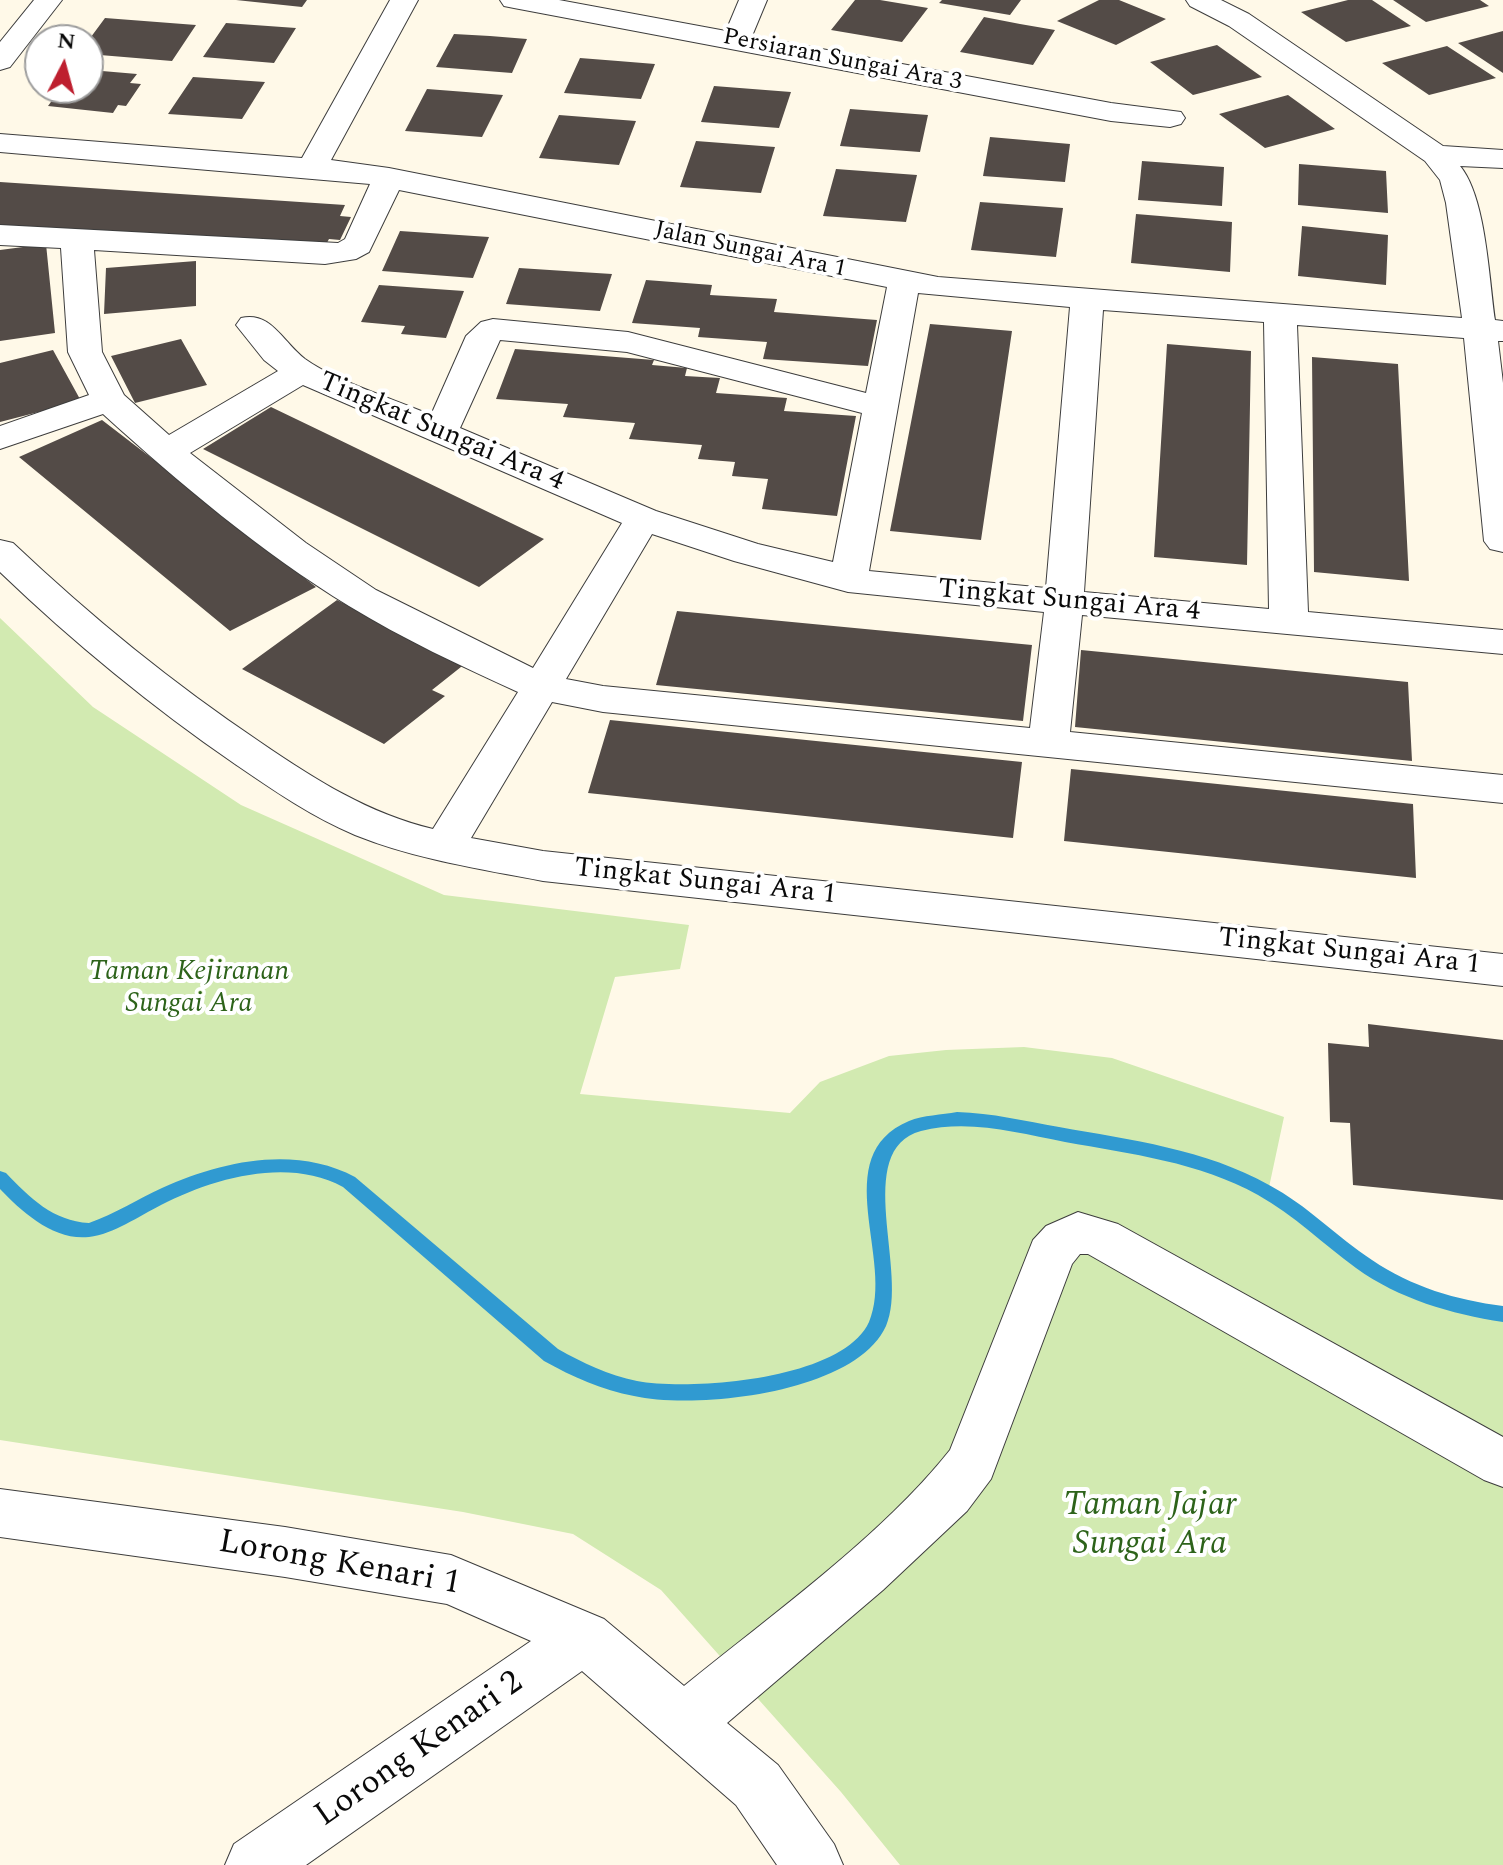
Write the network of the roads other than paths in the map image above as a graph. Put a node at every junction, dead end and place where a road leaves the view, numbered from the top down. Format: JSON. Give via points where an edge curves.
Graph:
{"nodes":[{"id":1,"x":48,"y":0,"type":"edge"},
{"id":2,"x":404,"y":0,"type":"edge"},
{"id":3,"x":514,"y":0,"type":"edge"},
{"id":4,"x":753,"y":0,"type":"edge"},
{"id":5,"x":1200,"y":0,"type":"edge"},
{"id":6,"x":735,"y":42,"type":"junction"},
{"id":7,"x":0,"y":61,"type":"edge"},
{"id":8,"x":1170,"y":118,"type":"dead end"},
{"id":9,"x":0,"y":143,"type":"edge"},
{"id":10,"x":1436,"y":155,"type":"junction"},
{"id":11,"x":1503,"y":159,"type":"edge"},
{"id":12,"x":312,"y":167,"type":"junction"},
{"id":13,"x":389,"y":177,"type":"junction"},
{"id":14,"x":0,"y":235,"type":"edge"},
{"id":15,"x":77,"y":241,"type":"junction"},
{"id":16,"x":904,"y":282,"type":"junction"},
{"id":17,"x":1087,"y":299,"type":"junction"},
{"id":18,"x":1280,"y":315,"type":"junction"},
{"id":19,"x":253,"y":325,"type":"dead end"},
{"id":20,"x":1492,"y":330,"type":"edge"},
{"id":21,"x":301,"y":372,"type":"junction"},
{"id":22,"x":109,"y":400,"type":"junction"},
{"id":23,"x":880,"y":407,"type":"junction"},
{"id":24,"x":440,"y":434,"type":"junction"},
{"id":25,"x":0,"y":438,"type":"edge"},
{"id":26,"x":166,"y":452,"type":"junction"},
{"id":27,"x":643,"y":519,"type":"junction"},
{"id":28,"x":1503,"y":541,"type":"edge"},
{"id":29,"x":0,"y":551,"type":"edge"},
{"id":30,"x":848,"y":580,"type":"junction"},
{"id":31,"x":1064,"y":602,"type":"junction"},
{"id":32,"x":1289,"y":622,"type":"junction"},
{"id":33,"x":1503,"y":642,"type":"edge"},
{"id":34,"x":542,"y":687,"type":"junction"},
{"id":35,"x":1049,"y":742,"type":"junction"},
{"id":36,"x":1503,"y":789,"type":"edge"},
{"id":37,"x":444,"y":847,"type":"junction"},
{"id":38,"x":1503,"y":970,"type":"edge"},
{"id":39,"x":1503,"y":1464,"type":"edge"},
{"id":40,"x":0,"y":1513,"type":"edge"},
{"id":41,"x":584,"y":1637,"type":"junction"},
{"id":42,"x":685,"y":1722,"type":"junction"},
{"id":43,"x":808,"y":1863,"type":"edge"},
{"id":44,"x":255,"y":1865,"type":"edge"}],
"edges":[{"from":1,"to":7,"type":"street"},
{"from":2,"to":12,"type":"street"},
{"from":3,"to":6,"type":"street","name":"Persiaran Sungai Ara 3"},
{"from":4,"to":6,"type":"street"},
{"from":5,"to":10,"type":"street","via":[[1239,20]]},
{"from":6,"to":8,"type":"street","name":"Persiaran Sungai Ara 3","via":[[1111,112]]},
{"from":9,"to":12,"type":"street","name":"Jalan Sungai Ara 1"},
{"from":10,"to":11,"type":"street"},
{"from":10,"to":20,"type":"street","via":[[1455,179]]},
{"from":12,"to":13,"type":"street","name":"Jalan Sungai Ara 1"},
{"from":13,"to":15,"type":"street","via":[[358,245],[345,252]]},
{"from":13,"to":16,"type":"street","name":"Jalan Sungai Ara 1"},
{"from":14,"to":15,"type":"street"},
{"from":15,"to":22,"type":"street","via":[[85,352]]},
{"from":16,"to":17,"type":"street","name":"Jalan Sungai Ara 1"},
{"from":16,"to":23,"type":"street"},
{"from":17,"to":18,"type":"street","name":"Jalan Sungai Ara 1"},
{"from":17,"to":31,"type":"street"},
{"from":18,"to":20,"type":"street","name":"Jalan Sungai Ara 1"},
{"from":18,"to":32,"type":"street"},
{"from":19,"to":21,"type":"street","name":"Tingkat Sungai Ara 4"},
{"from":20,"to":28,"type":"street"},
{"from":21,"to":24,"type":"street","name":"Tingkat Sungai Ara 4"},
{"from":21,"to":26,"type":"street"},
{"from":22,"to":25,"type":"street"},
{"from":22,"to":26,"type":"street"},
{"from":23,"to":24,"type":"street","via":[[628,342],[493,329],[483,336]]},
{"from":23,"to":30,"type":"street"},
{"from":24,"to":27,"type":"street","name":"Tingkat Sungai Ara 4"},
{"from":26,"to":34,"type":"street","via":[[363,598]]},
{"from":27,"to":30,"type":"street","name":"Tingkat Sungai Ara 4"},
{"from":27,"to":34,"type":"street"},
{"from":29,"to":37,"type":"street","name":"Tingkat Sungai Ara 1","via":[[70,619],[194,718],[324,803],[386,831]]},
{"from":30,"to":31,"type":"street","name":"Tingkat Sungai Ara 4"},
{"from":31,"to":32,"type":"street","name":"Tingkat Sungai Ara 4"},
{"from":31,"to":35,"type":"street"},
{"from":32,"to":33,"type":"street","name":"Tingkat Sungai Ara 4"},
{"from":34,"to":35,"type":"street","via":[[603,699]]},
{"from":34,"to":37,"type":"street"},
{"from":35,"to":36,"type":"street"},
{"from":37,"to":38,"type":"street","name":"Tingkat Sungai Ara 1","via":[[543,866]]},
{"from":39,"to":42,"type":"street","via":[[1101,1238],[1078,1232],[1051,1254],[972,1463],[956,1484],[864,1572]]},
{"from":40,"to":41,"type":"street","name":"Lorong Kenari 1","via":[[451,1580]]},
{"from":41,"to":42,"type":"street","name":"Lorong Kenari 1"},
{"from":41,"to":44,"type":"street","name":"Lorong Kenari 2"},
{"from":42,"to":43,"type":"street","name":"Lorong Kenari 1","via":[[757,1785]]}]}
